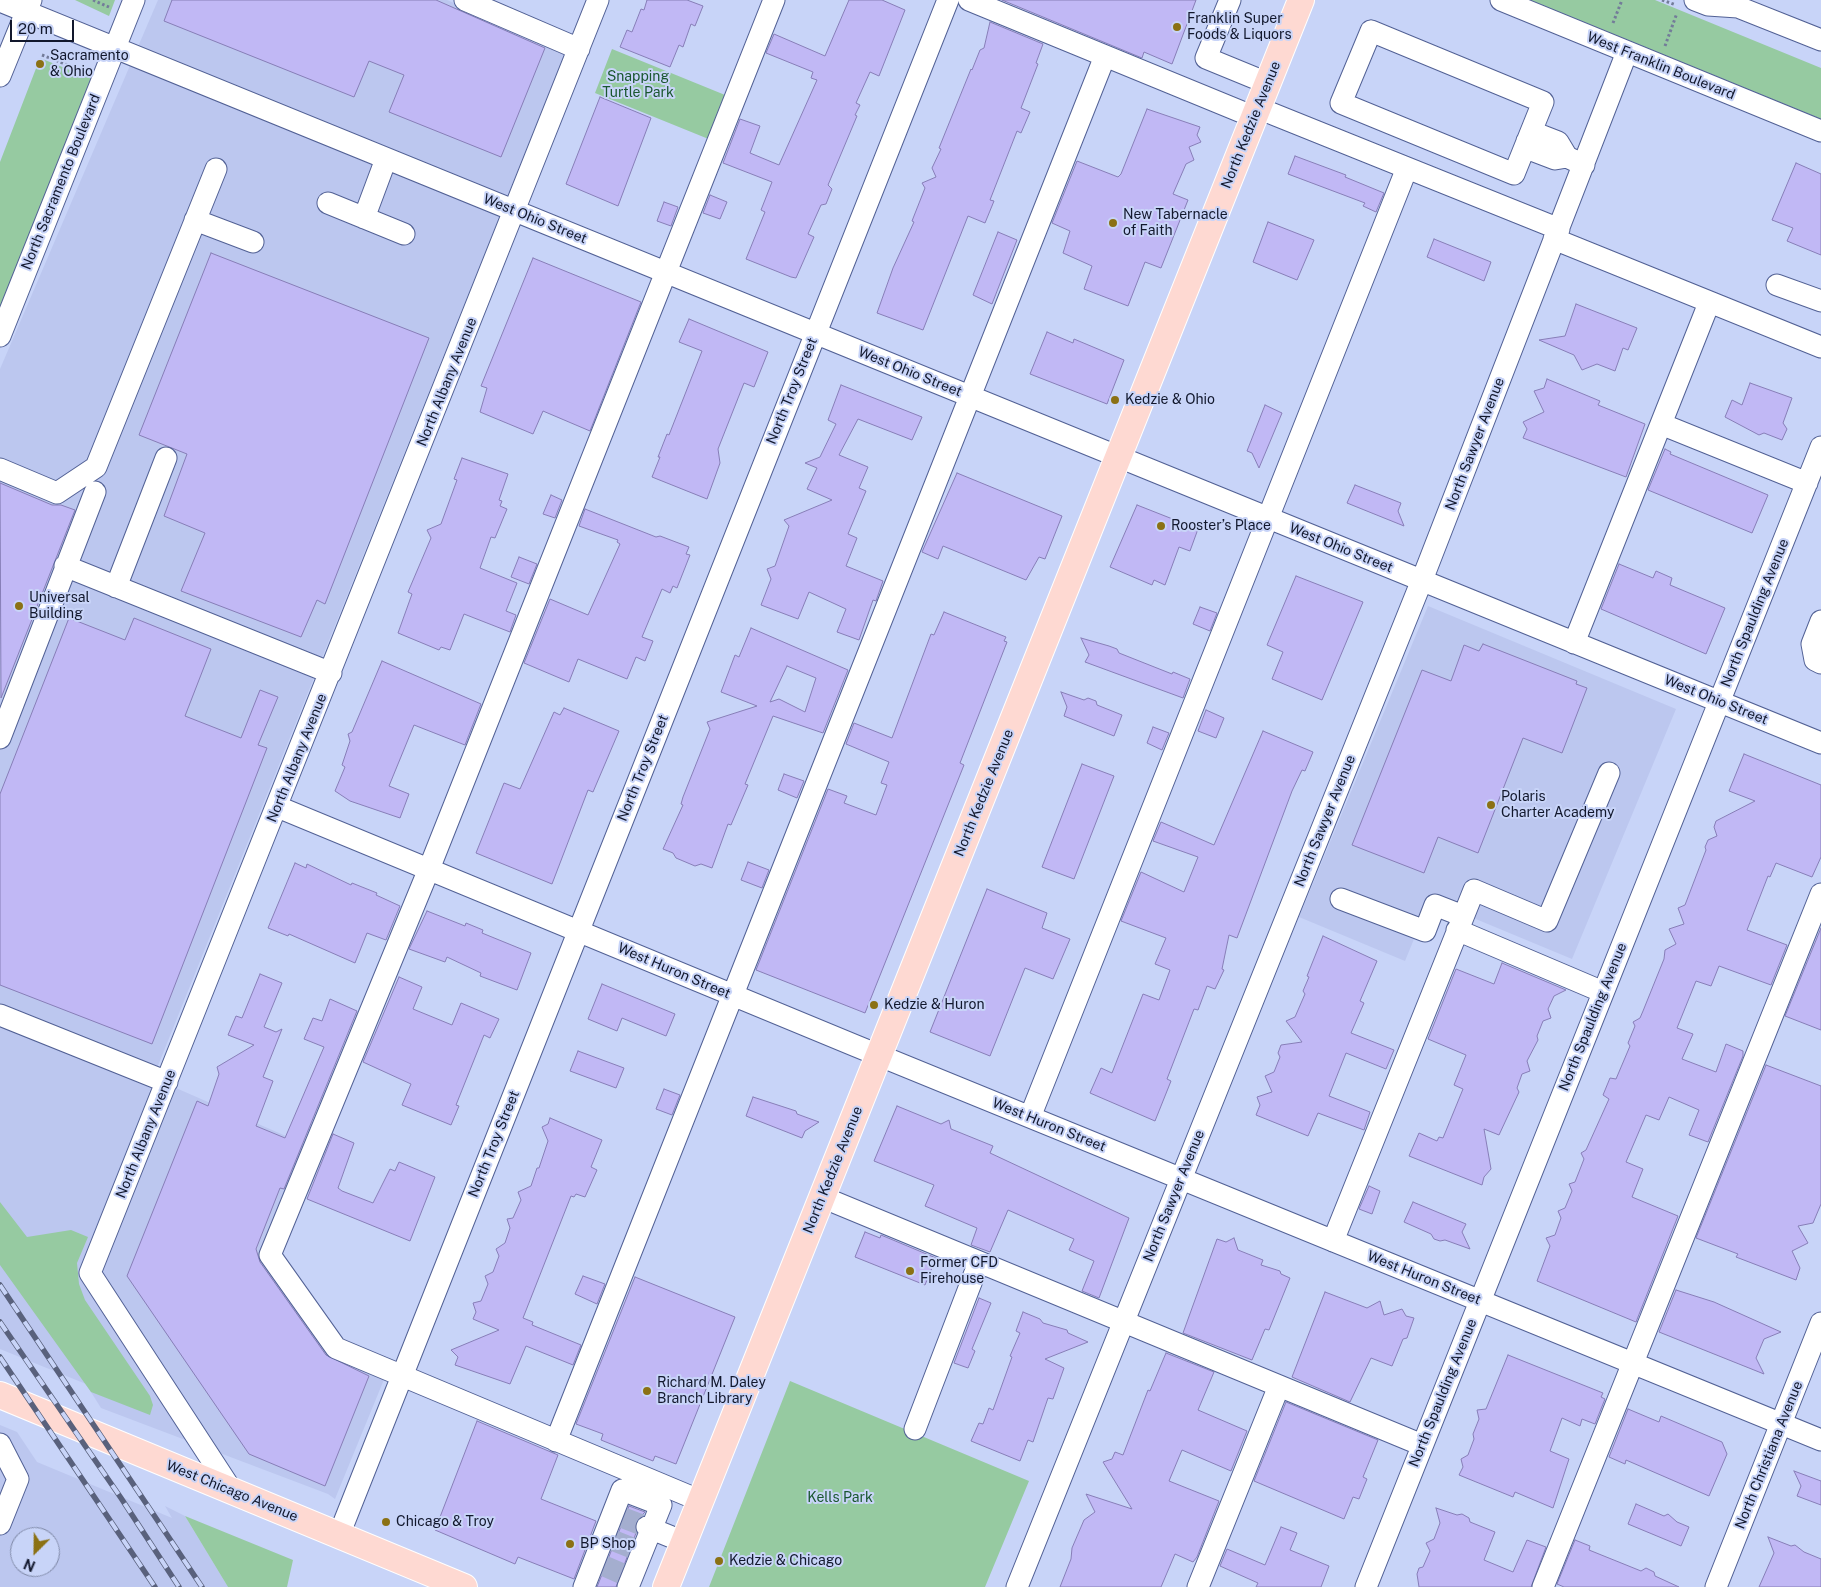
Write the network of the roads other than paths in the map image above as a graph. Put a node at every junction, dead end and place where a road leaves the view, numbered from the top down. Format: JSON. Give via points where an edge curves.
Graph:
{"nodes":[{"id":1,"x":134,"y":0,"type":"edge"},
{"id":2,"x":465,"y":0,"type":"edge"},
{"id":3,"x":598,"y":0,"type":"edge"},
{"id":4,"x":774,"y":0,"type":"edge"},
{"id":5,"x":948,"y":0,"type":"edge"},
{"id":6,"x":968,"y":0,"type":"edge"},
{"id":7,"x":1230,"y":0,"type":"edge"},
{"id":8,"x":1301,"y":0,"type":"edge"},
{"id":9,"x":1501,"y":0,"type":"edge"},
{"id":10,"x":1694,"y":0,"type":"edge"},
{"id":11,"x":0,"y":2,"type":"edge"},
{"id":12,"x":1734,"y":4,"type":"edge"},
{"id":13,"x":28,"y":6,"type":"edge"},
{"id":14,"x":1821,"y":40,"type":"edge"},
{"id":15,"x":114,"y":48,"type":"junction"},
{"id":16,"x":579,"y":49,"type":"junction"},
{"id":17,"x":1627,"y":52,"type":"junction"},
{"id":18,"x":1104,"y":56,"type":"junction"},
{"id":19,"x":0,"y":76,"type":"edge"},
{"id":20,"x":1268,"y":83,"type":"junction"},
{"id":21,"x":1256,"y":113,"type":"junction"},
{"id":22,"x":1821,"y":131,"type":"edge"},
{"id":23,"x":1527,"y":142,"type":"junction"},
{"id":24,"x":386,"y":159,"type":"junction"},
{"id":25,"x":1575,"y":161,"type":"junction"},
{"id":26,"x":1407,"y":168,"type":"junction"},
{"id":27,"x":216,"y":169,"type":"dead end"},
{"id":28,"x":328,"y":203,"type":"dead end"},
{"id":29,"x":515,"y":211,"type":"junction"},
{"id":30,"x":364,"y":218,"type":"junction"},
{"id":31,"x":195,"y":220,"type":"junction"},
{"id":32,"x":404,"y":234,"type":"dead end"},
{"id":33,"x":1556,"y":234,"type":"junction"},
{"id":34,"x":253,"y":242,"type":"dead end"},
{"id":35,"x":665,"y":272,"type":"junction"},
{"id":36,"x":1777,"y":284,"type":"dead end"},
{"id":37,"x":1821,"y":301,"type":"edge"},
{"id":38,"x":1709,"y":303,"type":"junction"},
{"id":39,"x":815,"y":334,"type":"junction"},
{"id":40,"x":0,"y":336,"type":"edge"},
{"id":41,"x":1821,"y":347,"type":"edge"},
{"id":42,"x":970,"y":396,"type":"junction"},
{"id":43,"x":1660,"y":424,"type":"junction"},
{"id":44,"x":1821,"y":447,"type":"edge"},
{"id":45,"x":1118,"y":457,"type":"junction"},
{"id":46,"x":166,"y":458,"type":"dead end"},
{"id":47,"x":0,"y":469,"type":"edge"},
{"id":48,"x":1807,"y":483,"type":"junction"},
{"id":49,"x":94,"y":492,"type":"dead end"},
{"id":50,"x":1268,"y":518,"type":"junction"},
{"id":51,"x":66,"y":566,"type":"junction"},
{"id":52,"x":1422,"y":580,"type":"junction"},
{"id":53,"x":116,"y":586,"type":"junction"},
{"id":54,"x":1821,"y":621,"type":"edge"},
{"id":55,"x":1574,"y":642,"type":"junction"},
{"id":56,"x":1821,"y":663,"type":"edge"},
{"id":57,"x":331,"y":673,"type":"junction"},
{"id":58,"x":1719,"y":702,"type":"junction"},
{"id":59,"x":0,"y":738,"type":"edge"},
{"id":60,"x":1821,"y":743,"type":"edge"},
{"id":61,"x":1609,"y":773,"type":"dead end"},
{"id":62,"x":278,"y":807,"type":"junction"},
{"id":63,"x":429,"y":869,"type":"junction"},
{"id":64,"x":1821,"y":894,"type":"edge"},
{"id":65,"x":1341,"y":899,"type":"dead end"},
{"id":66,"x":1460,"y":923,"type":"junction"},
{"id":67,"x":578,"y":931,"type":"junction"},
{"id":68,"x":1603,"y":992,"type":"junction"},
{"id":69,"x":731,"y":994,"type":"junction"},
{"id":70,"x":0,"y":1015,"type":"edge"},
{"id":71,"x":879,"y":1056,"type":"junction"},
{"id":72,"x":167,"y":1082,"type":"junction"},
{"id":73,"x":1030,"y":1117,"type":"junction"},
{"id":74,"x":1181,"y":1179,"type":"junction"},
{"id":75,"x":822,"y":1197,"type":"junction"},
{"id":76,"x":1333,"y":1241,"type":"junction"},
{"id":77,"x":979,"y":1262,"type":"junction"},
{"id":78,"x":1480,"y":1301,"type":"junction"},
{"id":79,"x":1124,"y":1322,"type":"junction"},
{"id":80,"x":1821,"y":1323,"type":"edge"},
{"id":81,"x":1633,"y":1363,"type":"junction"},
{"id":82,"x":402,"y":1376,"type":"junction"},
{"id":83,"x":1279,"y":1386,"type":"junction"},
{"id":84,"x":0,"y":1396,"type":"edge"},
{"id":85,"x":1781,"y":1424,"type":"junction"},
{"id":86,"x":915,"y":1429,"type":"dead end"},
{"id":87,"x":1821,"y":1440,"type":"edge"},
{"id":88,"x":556,"y":1441,"type":"junction"},
{"id":89,"x":0,"y":1444,"type":"edge"},
{"id":90,"x":1422,"y":1445,"type":"junction"},
{"id":91,"x":232,"y":1491,"type":"junction"},
{"id":92,"x":701,"y":1501,"type":"junction"},
{"id":93,"x":0,"y":1524,"type":"edge"},
{"id":94,"x":649,"y":1528,"type":"junction"},
{"id":95,"x":339,"y":1536,"type":"junction"},
{"id":96,"x":684,"y":1542,"type":"junction"},
{"id":97,"x":629,"y":1580,"type":"edge"},
{"id":98,"x":464,"y":1587,"type":"edge"},
{"id":99,"x":584,"y":1587,"type":"edge"},
{"id":100,"x":666,"y":1587,"type":"edge"},
{"id":101,"x":1017,"y":1587,"type":"edge"},
{"id":102,"x":1198,"y":1587,"type":"edge"},
{"id":103,"x":1366,"y":1587,"type":"edge"},
{"id":104,"x":1543,"y":1587,"type":"edge"},
{"id":105,"x":1716,"y":1587,"type":"edge"}],
"edges":[{"from":1,"to":15,"type":"street","name":"North Sacramento Boulevard"},
{"from":2,"to":16,"type":"street"},
{"from":3,"to":16,"type":"street","name":"North Albany Avenue"},
{"from":4,"to":35,"type":"street"},
{"from":5,"to":39,"type":"street","name":"North Troy Street"},
{"from":6,"to":18,"type":"street"},
{"from":7,"to":20,"type":"street","via":[[1206,58]]},
{"from":8,"to":20,"type":"main road","name":"North Kedzie Avenue"},
{"from":9,"to":17,"type":"street","name":"West Franklin Boulevard"},
{"from":10,"to":12,"type":"street","via":[[1708,5]]},
{"from":11,"to":13,"type":"street","name":"West Ohio Street"},
{"from":12,"to":14,"type":"street"},
{"from":13,"to":15,"type":"street","name":"West Ohio Street"},
{"from":13,"to":19,"type":"street"},
{"from":15,"to":24,"type":"street","name":"West Ohio Street"},
{"from":15,"to":40,"type":"street","name":"North Sacramento Boulevard"},
{"from":16,"to":29,"type":"street","name":"North Albany Avenue"},
{"from":17,"to":22,"type":"street","name":"West Franklin Boulevard"},
{"from":17,"to":25,"type":"street","name":"North Sawyer Avenue"},
{"from":18,"to":21,"type":"street"},
{"from":18,"to":42,"type":"street"},
{"from":20,"to":21,"type":"main road","name":"North Kedzie Avenue"},
{"from":21,"to":26,"type":"street"},
{"from":21,"to":45,"type":"main road","name":"North Kedzie Avenue"},
{"from":23,"to":23,"type":"street","via":[[1514,174],[1341,103],[1371,31],[1544,102]]},
{"from":23,"to":25,"type":"street","via":[[1540,135],[1558,142]]},
{"from":24,"to":29,"type":"street","name":"West Ohio Street"},
{"from":24,"to":30,"type":"street"},
{"from":25,"to":33,"type":"street","name":"North Sawyer Avenue"},
{"from":26,"to":33,"type":"street"},
{"from":26,"to":50,"type":"street"},
{"from":27,"to":31,"type":"street"},
{"from":28,"to":30,"type":"street"},
{"from":29,"to":35,"type":"street","name":"West Ohio Street"},
{"from":29,"to":57,"type":"street","name":"North Albany Avenue"},
{"from":30,"to":32,"type":"street"},
{"from":31,"to":34,"type":"street"},
{"from":31,"to":47,"type":"street","via":[[96,467],[57,493]]},
{"from":33,"to":38,"type":"street"},
{"from":33,"to":52,"type":"street","name":"North Sawyer Avenue"},
{"from":35,"to":39,"type":"street","name":"West Ohio Street"},
{"from":35,"to":63,"type":"street"},
{"from":36,"to":37,"type":"street"},
{"from":38,"to":41,"type":"street"},
{"from":38,"to":43,"type":"street"},
{"from":39,"to":42,"type":"street","name":"West Ohio Street"},
{"from":39,"to":67,"type":"street","name":"North Troy Street"},
{"from":42,"to":45,"type":"street","name":"West Ohio Street"},
{"from":42,"to":69,"type":"street"},
{"from":43,"to":48,"type":"street"},
{"from":43,"to":55,"type":"street"},
{"from":44,"to":48,"type":"street","name":"North Spaulding Avenue"},
{"from":45,"to":50,"type":"street","name":"West Ohio Street"},
{"from":45,"to":71,"type":"main road","name":"North Kedzie Avenue"},
{"from":46,"to":53,"type":"street"},
{"from":48,"to":58,"type":"street","name":"North Spaulding Avenue"},
{"from":49,"to":51,"type":"street"},
{"from":50,"to":52,"type":"street","name":"West Ohio Street"},
{"from":50,"to":73,"type":"street"},
{"from":51,"to":53,"type":"street"},
{"from":51,"to":59,"type":"street"},
{"from":52,"to":55,"type":"street","name":"West Ohio Street"},
{"from":52,"to":74,"type":"street","name":"North Sawyer Avenue"},
{"from":53,"to":57,"type":"street"},
{"from":54,"to":56,"type":"street","via":[[1812,644],[1815,660]]},
{"from":55,"to":58,"type":"street","name":"West Ohio Street"},
{"from":57,"to":62,"type":"street","name":"North Albany Avenue"},
{"from":58,"to":60,"type":"street","name":"West Ohio Street"},
{"from":58,"to":68,"type":"street","name":"North Spaulding Avenue"},
{"from":61,"to":66,"type":"street","via":[[1547,921],[1474,890]]},
{"from":62,"to":63,"type":"street","name":"West Huron Street"},
{"from":62,"to":72,"type":"street","name":"North Albany Avenue"},
{"from":63,"to":67,"type":"street","name":"West Huron Street"},
{"from":63,"to":82,"type":"street","via":[[270,1255],[336,1348]]},
{"from":64,"to":81,"type":"street"},
{"from":65,"to":66,"type":"street","via":[[1425,931],[1434,905]]},
{"from":66,"to":68,"type":"street"},
{"from":66,"to":76,"type":"street"},
{"from":67,"to":69,"type":"street","name":"West Huron Street"},
{"from":67,"to":82,"type":"street","name":"North Troy Street"},
{"from":68,"to":78,"type":"street","name":"North Spaulding Avenue"},
{"from":69,"to":71,"type":"street","name":"West Huron Street"},
{"from":69,"to":88,"type":"street"},
{"from":70,"to":72,"type":"street"},
{"from":71,"to":73,"type":"street","name":"West Huron Street"},
{"from":71,"to":75,"type":"main road","name":"North Kedzie Avenue"},
{"from":72,"to":91,"type":"street","name":"North Albany Avenue","via":[[90,1273]]},
{"from":73,"to":74,"type":"street","name":"West Huron Street"},
{"from":74,"to":76,"type":"street","name":"West Huron Street"},
{"from":74,"to":79,"type":"street","name":"North Sawyer Avenue"},
{"from":75,"to":77,"type":"street"},
{"from":75,"to":92,"type":"main road","name":"North Kedzie Avenue"},
{"from":76,"to":78,"type":"street","name":"West Huron Street"},
{"from":77,"to":79,"type":"street"},
{"from":77,"to":86,"type":"street"},
{"from":78,"to":81,"type":"street","name":"West Huron Street"},
{"from":78,"to":90,"type":"street","name":"North Spaulding Avenue"},
{"from":79,"to":83,"type":"street"},
{"from":79,"to":101,"type":"street","name":"North Sawyer Avenue"},
{"from":80,"to":85,"type":"street","name":"North Christiana Avenue"},
{"from":81,"to":85,"type":"street","name":"West Huron Street"},
{"from":81,"to":104,"type":"street"},
{"from":82,"to":88,"type":"street"},
{"from":82,"to":95,"type":"street","name":"North Troy Street"},
{"from":83,"to":90,"type":"street"},
{"from":83,"to":102,"type":"street"},
{"from":84,"to":91,"type":"main road","name":"West Chicago Avenue"},
{"from":85,"to":87,"type":"street","name":"West Huron Street"},
{"from":85,"to":105,"type":"street","name":"North Christiana Avenue"},
{"from":88,"to":92,"type":"street"},
{"from":89,"to":93,"type":"street","via":[[18,1479]]},
{"from":90,"to":103,"type":"street","name":"North Spaulding Avenue"},
{"from":91,"to":95,"type":"main road","name":"West Chicago Avenue"},
{"from":92,"to":96,"type":"main road","name":"North Kedzie Avenue"},
{"from":94,"to":96,"type":"street"},
{"from":94,"to":97,"type":"street"},
{"from":94,"to":99,"type":"street","via":[[661,1505],[622,1490],[608,1539]]},
{"from":95,"to":98,"type":"main road","name":"West Chicago Avenue"},
{"from":96,"to":100,"type":"main road","name":"North Kedzie Avenue"}]}
